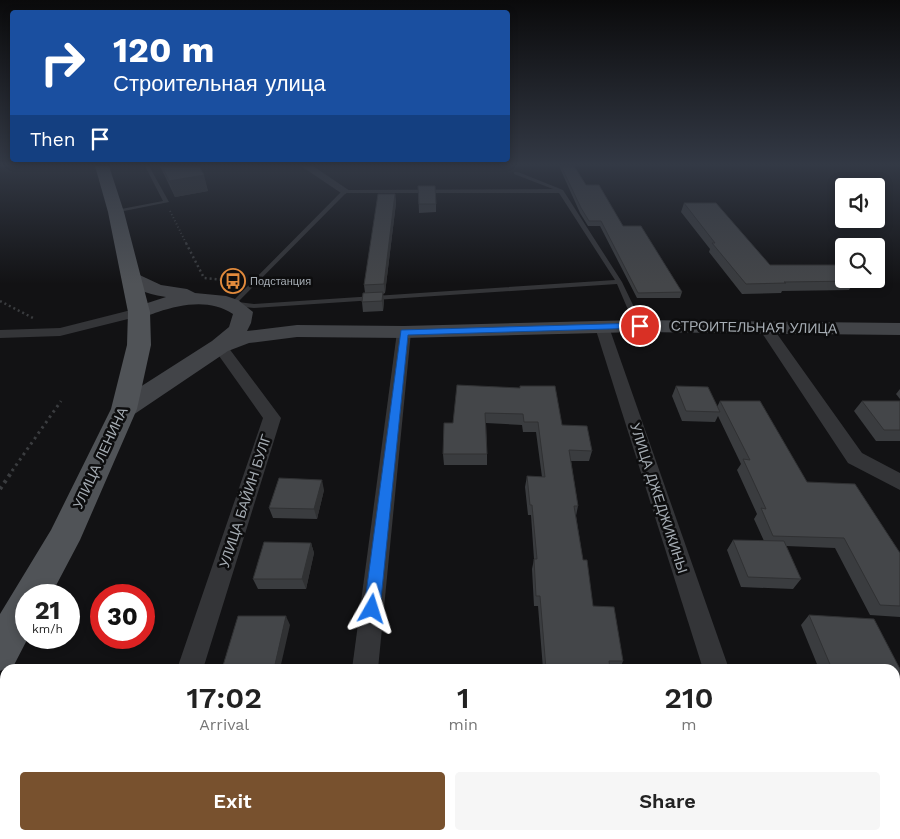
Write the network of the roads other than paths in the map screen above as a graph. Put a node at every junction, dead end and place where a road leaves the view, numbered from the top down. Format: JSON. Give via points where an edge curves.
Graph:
{"nodes":[{"id":1,"x":114,"y":205,"type":"edge"},
{"id":2,"x":150,"y":205,"type":"edge"},
{"id":3,"x":332,"y":205,"type":"edge"},
{"id":4,"x":570,"y":205,"type":"edge"},
{"id":5,"x":116,"y":212,"type":"junction"},
{"id":6,"x":131,"y":278,"type":"junction"},
{"id":7,"x":619,"y":282,"type":"junction"},
{"id":8,"x":206,"y":298,"type":"junction"},
{"id":9,"x":238,"y":308,"type":"junction"},
{"id":10,"x":140,"y":312,"type":"junction"},
{"id":11,"x":640,"y":326,"type":"junction"},
{"id":12,"x":602,"y":327,"type":"junction"},
{"id":13,"x":765,"y":327,"type":"junction"},
{"id":14,"x":900,"y":329,"type":"edge"},
{"id":15,"x":297,"y":330,"type":"junction"},
{"id":16,"x":404,"y":332,"type":"junction"},
{"id":17,"x":0,"y":334,"type":"edge"},
{"id":18,"x":220,"y":346,"type":"junction"},
{"id":19,"x":133,"y":370,"type":"junction"},
{"id":20,"x":182,"y":371,"type":"junction"},
{"id":21,"x":124,"y":409,"type":"junction"},
{"id":22,"x":900,"y":482,"type":"edge"},
{"id":23,"x":38,"y":584,"type":"edge"},
{"id":24,"x":15,"y":625,"type":"edge"},
{"id":25,"x":0,"y":652,"type":"edge"},
{"id":26,"x":192,"y":664,"type":"edge"},
{"id":27,"x":366,"y":664,"type":"edge"},
{"id":28,"x":714,"y":664,"type":"edge"}],
"edges":[{"from":1,"to":5,"type":"main road","name":"УЛИЦА ЛЕНИНА"},
{"from":2,"to":5,"type":"lane"},
{"from":3,"to":9,"type":"lane"},
{"from":4,"to":7,"type":"lane"},
{"from":5,"to":6,"type":"main road","name":"УЛИЦА ЛЕНИНА"},
{"from":6,"to":8,"type":"street","via":[[156,290]]},
{"from":6,"to":10,"type":"main road","name":"УЛИЦА ЛЕНИНА"},
{"from":7,"to":9,"type":"lane"},
{"from":7,"to":11,"type":"lane"},
{"from":8,"to":9,"type":"street"},
{"from":8,"to":10,"type":"street","via":[[164,303]]},
{"from":9,"to":15,"type":"street","via":[[267,326]]},
{"from":9,"to":18,"type":"street","name":"СТРОИТЕЛЬНАЯ УЛИЦА","via":[[243,321]]},
{"from":10,"to":17,"type":"street","via":[[60,332]]},
{"from":10,"to":19,"type":"main road","name":"УЛИЦА ЛЕНИНА","via":[[139,345]]},
{"from":11,"to":12,"type":"street","name":"СТРОИТЕЛЬНАЯ УЛИЦА"},
{"from":11,"to":13,"type":"street","name":"СТРОИТЕЛЬНАЯ УЛИЦА"},
{"from":12,"to":16,"type":"street","name":"СТРОИТЕЛЬНАЯ УЛИЦА"},
{"from":12,"to":28,"type":"street","name":"УЛИЦА ДЖЕДЖИКИНЫ"},
{"from":13,"to":14,"type":"street","name":"СТРОИТЕЛЬНАЯ УЛИЦА"},
{"from":13,"to":22,"type":"street","via":[[855,458]]},
{"from":15,"to":16,"type":"street","name":"СТРОИТЕЛЬНАЯ УЛИЦА"},
{"from":15,"to":18,"type":"street","name":"СТРОИТЕЛЬНАЯ УЛИЦА","via":[[246,337]]},
{"from":16,"to":27,"type":"street"},
{"from":18,"to":20,"type":"street","name":"СТРОИТЕЛЬНАЯ УЛИЦА"},
{"from":18,"to":26,"type":"street","name":"УЛИЦА БАЙИН БУЛГ","via":[[272,418]]},
{"from":19,"to":20,"type":"street","via":[[163,376]]},
{"from":19,"to":21,"type":"main road","name":"УЛИЦА ЛЕНИНА"},
{"from":20,"to":21,"type":"street","name":"СТРОИТЕЛЬНАЯ УЛИЦА"},
{"from":21,"to":23,"type":"main road","name":"УЛИЦА ЛЕНИНА","via":[[63,540]]},
{"from":24,"to":25,"type":"main road"}]}
